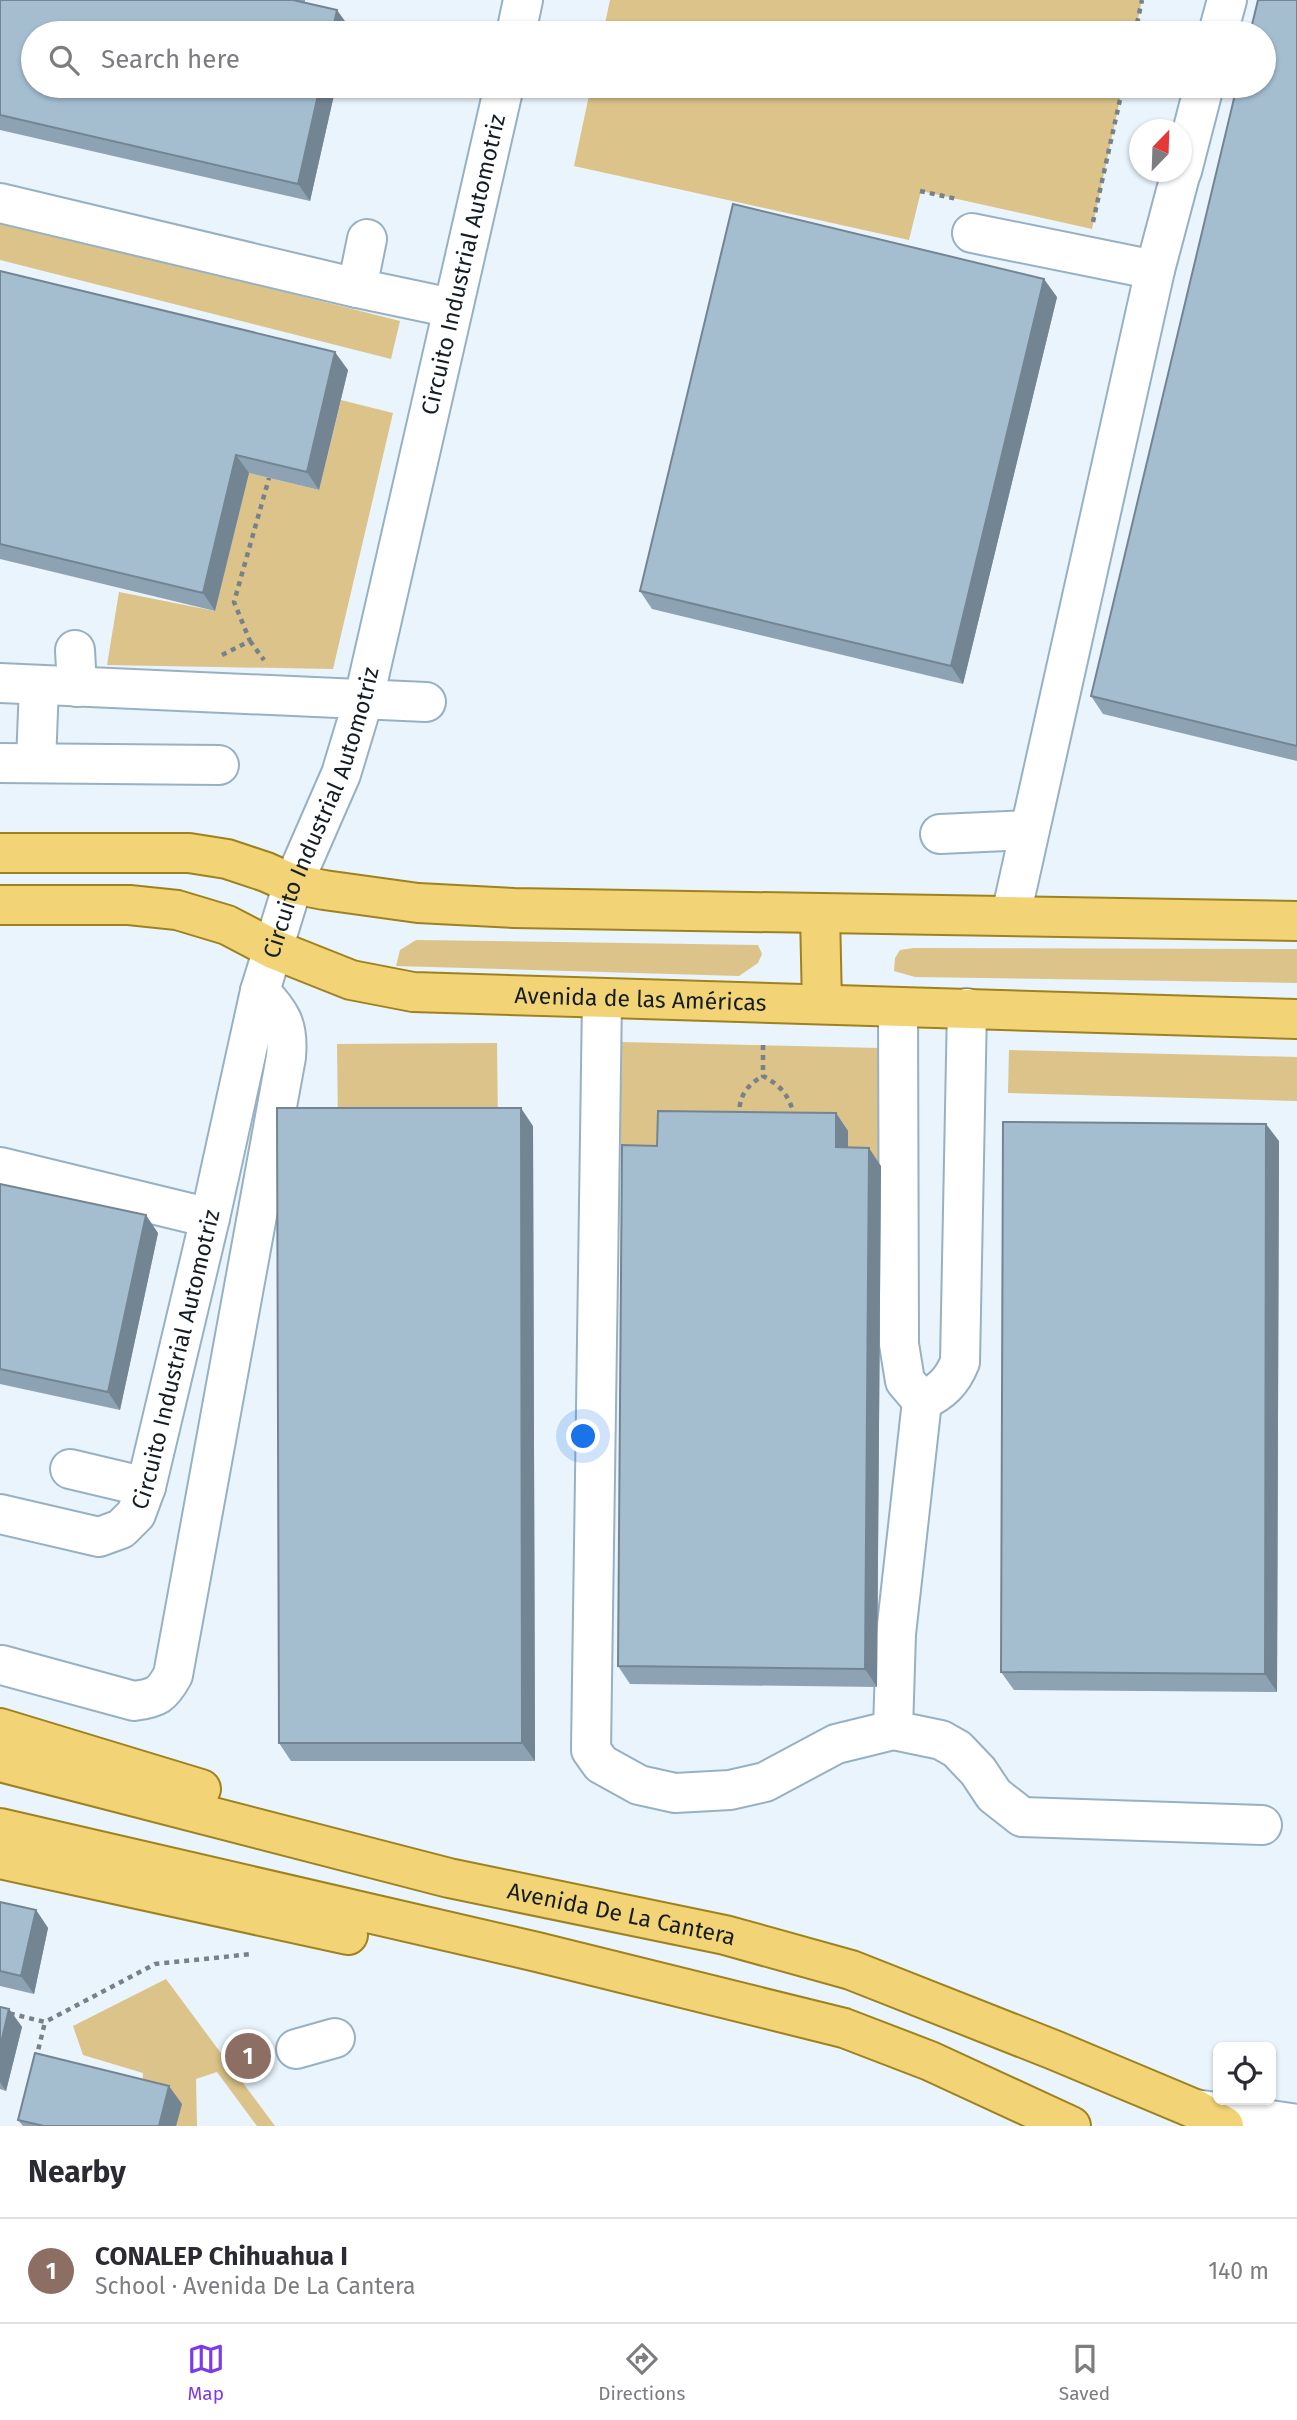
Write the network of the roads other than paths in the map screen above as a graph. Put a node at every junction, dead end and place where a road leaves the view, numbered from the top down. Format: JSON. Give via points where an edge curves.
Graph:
{"nodes":[{"id":1,"x":523,"y":0,"type":"edge"},
{"id":2,"x":1227,"y":0,"type":"edge"},
{"id":3,"x":519,"y":21,"type":"edge"},
{"id":4,"x":1221,"y":21,"type":"edge"},
{"id":5,"x":500,"y":98,"type":"edge"},
{"id":6,"x":1201,"y":98,"type":"edge"},
{"id":7,"x":1192,"y":130,"type":"edge"},
{"id":8,"x":1178,"y":182,"type":"edge"},
{"id":9,"x":0,"y":203,"type":"edge"},
{"id":10,"x":966,"y":216,"type":"road end"},
{"id":11,"x":367,"y":239,"type":"dead end"},
{"id":12,"x":1155,"y":270,"type":"junction"},
{"id":13,"x":357,"y":288,"type":"junction"},
{"id":14,"x":452,"y":308,"type":"junction"},
{"id":15,"x":0,"y":683,"type":"edge"},
{"id":16,"x":39,"y":685,"type":"junction"},
{"id":17,"x":364,"y":698,"type":"junction"},
{"id":18,"x":426,"y":702,"type":"dead end"},
{"id":19,"x":18,"y":763,"type":"edge"},
{"id":20,"x":219,"y":765,"type":"dead end"},
{"id":21,"x":1029,"y":830,"type":"junction"},
{"id":22,"x":940,"y":834,"type":"dead end"},
{"id":23,"x":0,"y":853,"type":"edge"},
{"id":24,"x":293,"y":884,"type":"junction"},
{"id":25,"x":0,"y":905,"type":"edge"},
{"id":26,"x":820,"y":914,"type":"junction"},
{"id":27,"x":1011,"y":915,"type":"junction"},
{"id":28,"x":1297,"y":921,"type":"edge"},
{"id":29,"x":273,"y":949,"type":"junction"},
{"id":30,"x":260,"y":991,"type":"junction"},
{"id":31,"x":602,"y":999,"type":"junction"},
{"id":32,"x":821,"y":1004,"type":"junction"},
{"id":33,"x":898,"y":1007,"type":"junction"},
{"id":34,"x":967,"y":1008,"type":"junction"},
{"id":35,"x":1297,"y":1018,"type":"edge"},
{"id":36,"x":0,"y":1167,"type":"edge"},
{"id":37,"x":210,"y":1218,"type":"junction"},
{"id":38,"x":922,"y":1401,"type":"junction"},
{"id":39,"x":69,"y":1469,"type":"dead end"},
{"id":40,"x":146,"y":1487,"type":"junction"},
{"id":41,"x":0,"y":1514,"type":"edge"},
{"id":42,"x":2,"y":1665,"type":"dead end"},
{"id":43,"x":0,"y":1728,"type":"edge"},
{"id":44,"x":893,"y":1730,"type":"junction"},
{"id":45,"x":0,"y":1762,"type":"edge"},
{"id":46,"x":1262,"y":1825,"type":"dead end"},
{"id":47,"x":0,"y":1828,"type":"edge"},
{"id":48,"x":0,"y":1859,"type":"edge"},
{"id":49,"x":449,"y":1878,"type":"junction"},
{"id":50,"x":537,"y":1952,"type":"junction"},
{"id":51,"x":335,"y":2038,"type":"dead end"},
{"id":52,"x":296,"y":2049,"type":"dead end"},
{"id":53,"x":1210,"y":2118,"type":"edge"},
{"id":54,"x":1297,"y":2124,"type":"edge"},
{"id":55,"x":1071,"y":2126,"type":"edge"}],
"edges":[{"from":1,"to":3,"type":"street"},
{"from":2,"to":4,"type":"street"},
{"from":5,"to":14,"type":"street","name":"Circuito Industrial Automotriz"},
{"from":6,"to":7,"type":"street"},
{"from":8,"to":12,"type":"street"},
{"from":9,"to":13,"type":"street"},
{"from":10,"to":12,"type":"street"},
{"from":11,"to":13,"type":"street"},
{"from":12,"to":21,"type":"street"},
{"from":13,"to":14,"type":"street"},
{"from":14,"to":17,"type":"street","name":"Circuito Industrial Automotriz"},
{"from":15,"to":16,"type":"street"},
{"from":16,"to":17,"type":"street","via":[[76,668]]},
{"from":16,"to":19,"type":"street"},
{"from":17,"to":18,"type":"street"},
{"from":17,"to":24,"type":"street","name":"Circuito Industrial Automotriz","via":[[341,774]]},
{"from":19,"to":20,"type":"street"},
{"from":21,"to":22,"type":"street"},
{"from":21,"to":27,"type":"street"},
{"from":23,"to":24,"type":"main road","via":[[189,853],[227,859]]},
{"from":24,"to":26,"type":"main road","via":[[431,903],[514,908]]},
{"from":24,"to":29,"type":"street","name":"Circuito Industrial Automotriz"},
{"from":25,"to":29,"type":"main road","name":"Avenida de las Américas","via":[[129,905],[177,910],[227,925]]},
{"from":26,"to":27,"type":"main road"},
{"from":26,"to":32,"type":"main road"},
{"from":27,"to":28,"type":"main road"},
{"from":29,"to":30,"type":"street","name":"Circuito Industrial Automotriz"},
{"from":29,"to":31,"type":"main road","name":"Avenida de las Américas","via":[[351,980],[413,992]]},
{"from":30,"to":37,"type":"street","name":"Circuito Industrial Automotriz"},
{"from":30,"to":42,"type":"street","via":[[282,1016],[288,1035],[286,1057],[173,1675],[164,1691],[134,1701]]},
{"from":31,"to":32,"type":"main road","name":"Avenida de las Américas"},
{"from":31,"to":44,"type":"street","via":[[591,1750],[601,1764],[639,1785],[676,1793],[730,1790],[765,1782],[836,1744]]},
{"from":32,"to":33,"type":"main road","name":"Avenida de las Américas"},
{"from":33,"to":34,"type":"main road","name":"Avenida de las Américas"},
{"from":33,"to":38,"type":"street","via":[[899,1344],[905,1381]]},
{"from":34,"to":35,"type":"main road","name":"Avenida de las Américas"},
{"from":34,"to":38,"type":"street","via":[[960,1362],[949,1383]]},
{"from":36,"to":37,"type":"street"},
{"from":37,"to":40,"type":"street","name":"Circuito Industrial Automotriz"},
{"from":38,"to":44,"type":"street","via":[[896,1634]]},
{"from":39,"to":40,"type":"street"},
{"from":40,"to":41,"type":"street","name":"Circuito Industrial Automotriz","via":[[136,1514],[121,1529],[99,1537]]},
{"from":43,"to":49,"type":"main road","via":[[341,1831]]},
{"from":44,"to":46,"type":"street","via":[[941,1740],[957,1749],[995,1795],[1021,1817]]},
{"from":45,"to":49,"type":"main road","name":"Avenida De La Cantera"},
{"from":47,"to":50,"type":"main road"},
{"from":48,"to":50,"type":"main road","via":[[423,1950]]},
{"from":49,"to":53,"type":"main road","name":"Avenida De La Cantera","via":[[724,1934],[851,1970]]},
{"from":50,"to":55,"type":"main road","via":[[844,2028],[930,2061]]},
{"from":51,"to":52,"type":"street"},
{"from":53,"to":54,"type":"street"}]}
